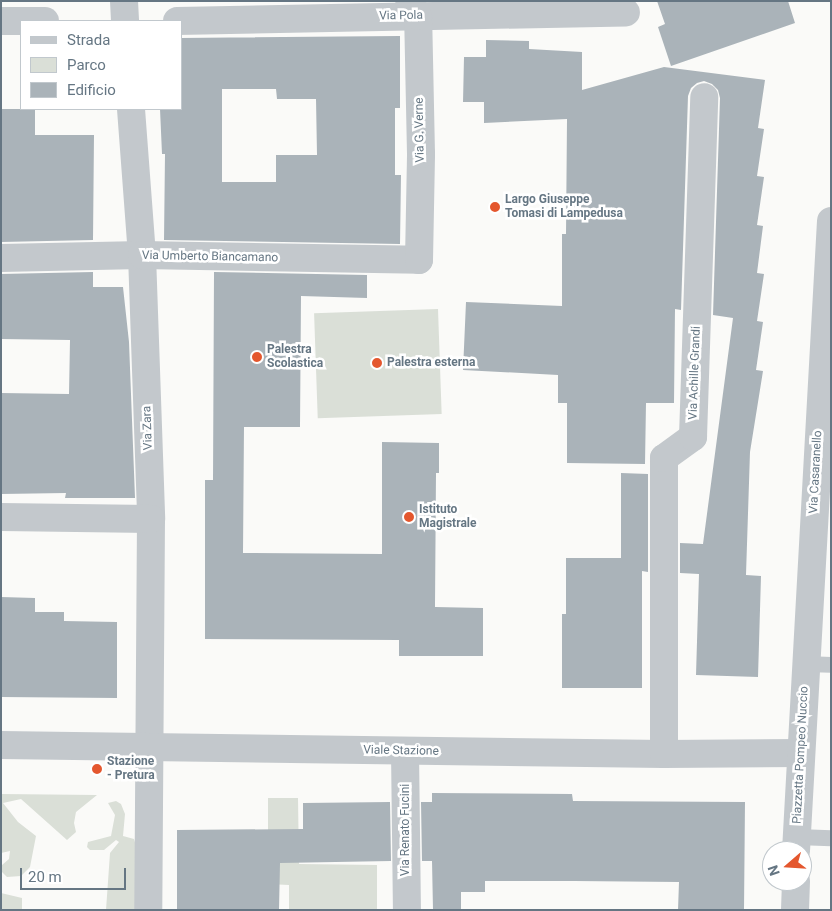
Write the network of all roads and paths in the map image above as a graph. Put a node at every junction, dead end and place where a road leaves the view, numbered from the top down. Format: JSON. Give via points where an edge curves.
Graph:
{"nodes":[{"id":1,"x":124,"y":1,"type":"edge"},
{"id":2,"x":413,"y":9,"type":"edge"},
{"id":3,"x":626,"y":12,"type":"dead end"},
{"id":4,"x":125,"y":20,"type":"edge"},
{"id":5,"x":1,"y":21,"type":"edge"},
{"id":6,"x":20,"y":21,"type":"edge"},
{"id":7,"x":182,"y":21,"type":"edge"},
{"id":8,"x":704,"y":97,"type":"dead end"},
{"id":9,"x":131,"y":110,"type":"edge"},
{"id":10,"x":831,"y":221,"type":"edge"},
{"id":11,"x":142,"y":255,"type":"junction"},
{"id":12,"x":1,"y":258,"type":"edge"},
{"id":13,"x":419,"y":260,"type":"joint"},
{"id":14,"x":1,"y":516,"type":"edge"},
{"id":15,"x":151,"y":519,"type":"junction"},
{"id":16,"x":818,"y":664,"type":"edge"},
{"id":17,"x":1,"y":745,"type":"edge"},
{"id":18,"x":150,"y":748,"type":"junction"},
{"id":19,"x":406,"y":751,"type":"junction"},
{"id":20,"x":801,"y":752,"type":"junction"},
{"id":21,"x":664,"y":754,"type":"junction"},
{"id":22,"x":831,"y":838,"type":"edge"},
{"id":23,"x":797,"y":841,"type":"edge"},
{"id":24,"x":812,"y":841,"type":"edge"},
{"id":25,"x":796,"y":891,"type":"edge"},
{"id":26,"x":148,"y":910,"type":"edge"},
{"id":27,"x":407,"y":910,"type":"edge"},
{"id":28,"x":795,"y":910,"type":"edge"}],
"edges":[{"from":1,"to":4,"type":"street"},
{"from":2,"to":3,"type":"street","name":"Via Pola"},
{"from":2,"to":7,"type":"street","name":"Via Pola"},
{"from":2,"to":13,"type":"street","name":"Via G. Verne","via":[[420,154]]},
{"from":5,"to":6,"type":"street"},
{"from":8,"to":21,"type":"street","name":"Via Achille Grandi","via":[[693,437],[664,458]]},
{"from":9,"to":11,"type":"street","name":"Via Zara"},
{"from":10,"to":16,"type":"street","name":"Via Casaranello"},
{"from":11,"to":12,"type":"street","name":"Via Umberto Biancamano"},
{"from":11,"to":13,"type":"street","name":"Via Umberto Biancamano"},
{"from":11,"to":15,"type":"street","name":"Via Zara"},
{"from":14,"to":15,"type":"street"},
{"from":15,"to":18,"type":"street","name":"Via Zara"},
{"from":16,"to":20,"type":"street","name":"Piazzetta Pompeo Nuccio"},
{"from":17,"to":18,"type":"street","name":"Viale Stazione"},
{"from":18,"to":19,"type":"street","name":"Viale Stazione"},
{"from":18,"to":26,"type":"street","name":"Via Zara"},
{"from":19,"to":21,"type":"street","name":"Viale Stazione"},
{"from":19,"to":27,"type":"street","name":"Via Renato Fucini"},
{"from":20,"to":21,"type":"street","name":"Viale Stazione"},
{"from":20,"to":23,"type":"street","name":"Piazzetta Pompeo Nuccio"},
{"from":22,"to":24,"type":"lane","name":"Piazzetta Pompeo Nuccio"},
{"from":25,"to":28,"type":"street"}]}
